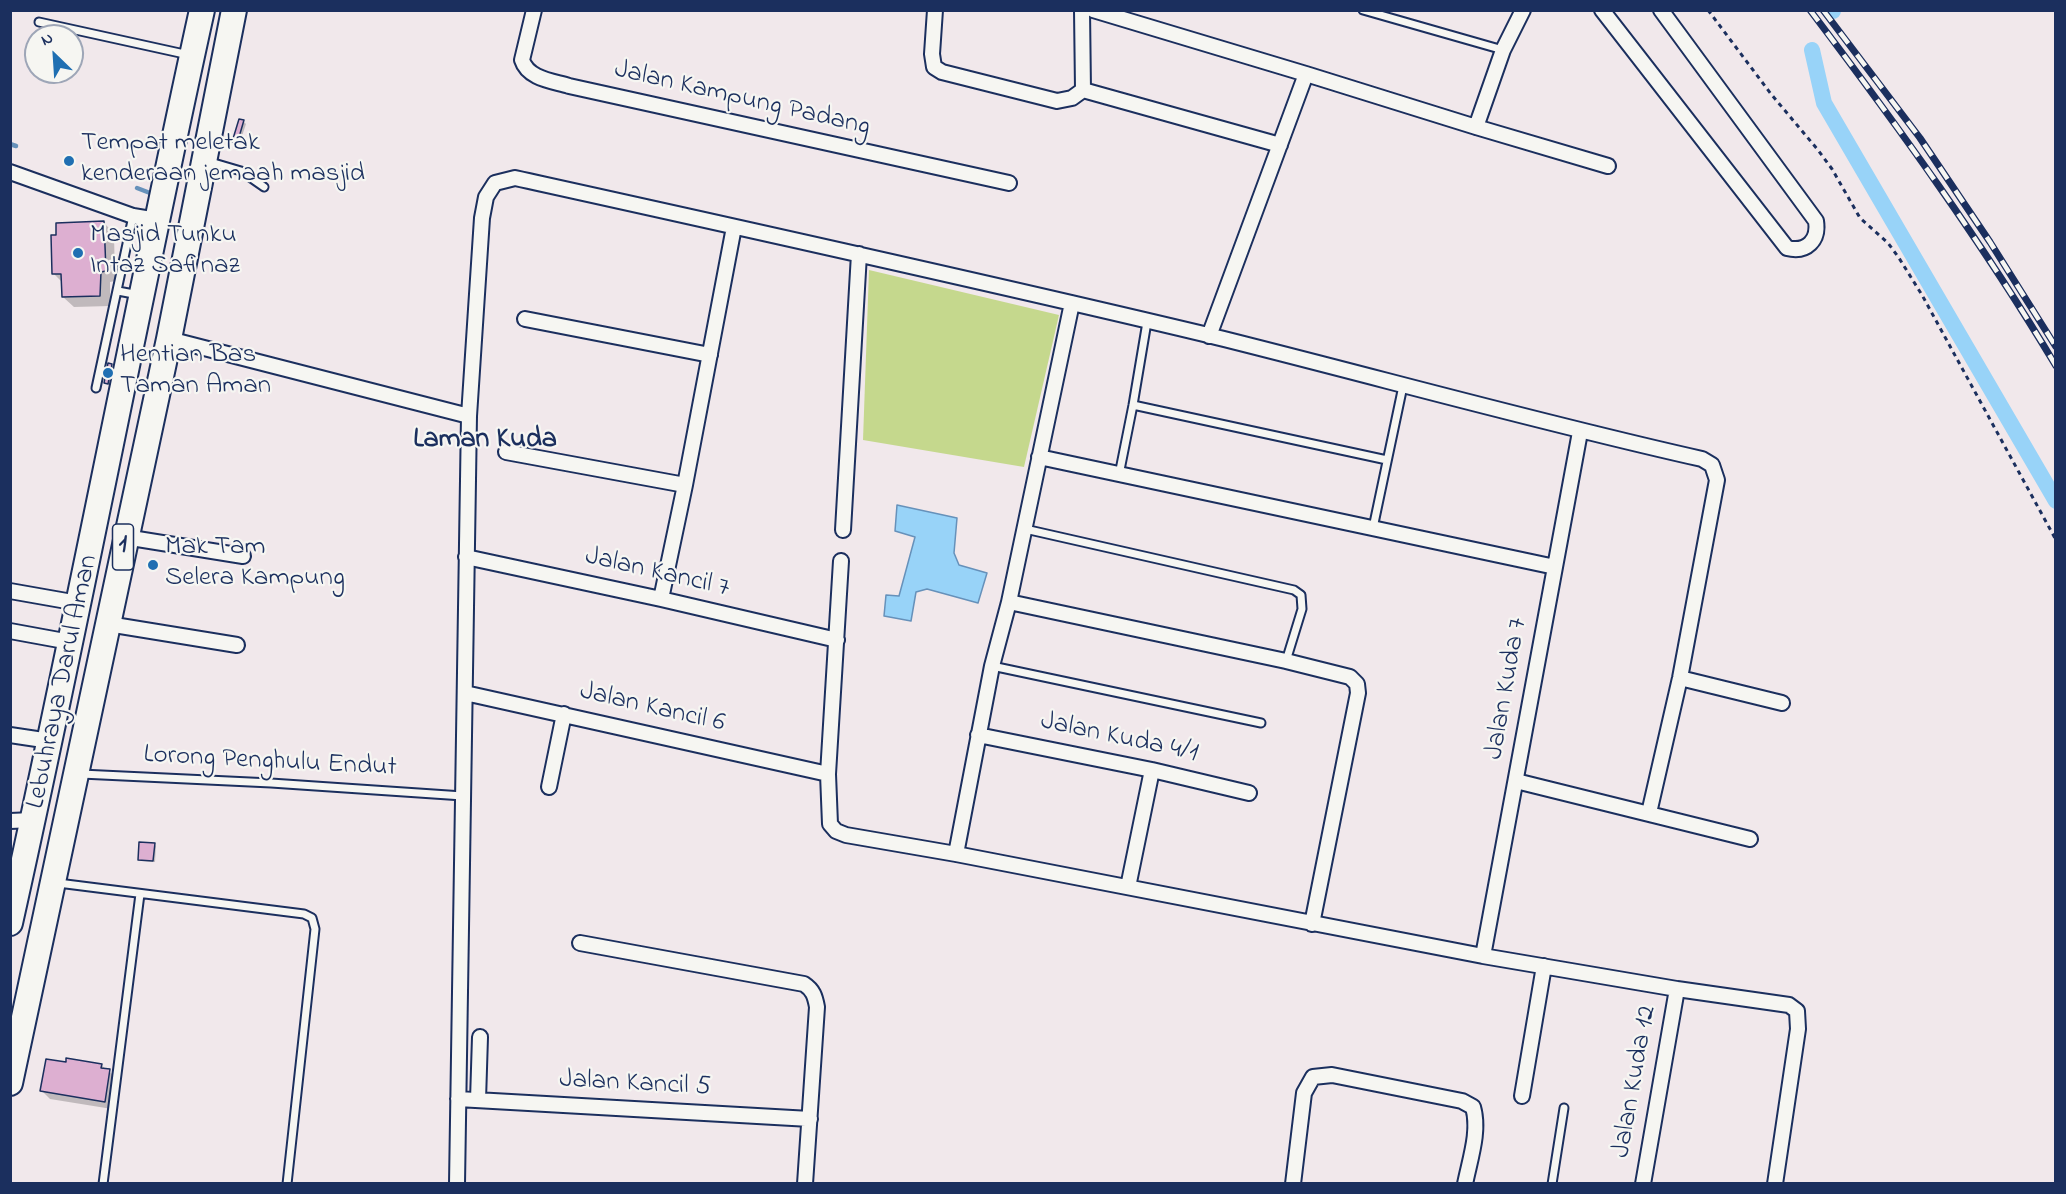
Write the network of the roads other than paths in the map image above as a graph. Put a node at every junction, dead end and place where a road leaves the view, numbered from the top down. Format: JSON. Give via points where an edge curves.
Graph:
{"nodes":[{"id":1,"x":202,"y":10,"type":"edge"},
{"id":2,"x":234,"y":10,"type":"edge"},
{"id":3,"x":534,"y":10,"type":"edge"},
{"id":4,"x":935,"y":10,"type":"edge"},
{"id":5,"x":1082,"y":10,"type":"edge"},
{"id":6,"x":1093,"y":10,"type":"edge"},
{"id":7,"x":1363,"y":10,"type":"edge"},
{"id":8,"x":1523,"y":10,"type":"edge"},
{"id":9,"x":1602,"y":10,"type":"edge"},
{"id":10,"x":1661,"y":10,"type":"edge"},
{"id":11,"x":39,"y":22,"type":"dead end"},
{"id":12,"x":1503,"y":50,"type":"junction"},
{"id":13,"x":192,"y":56,"type":"junction"},
{"id":14,"x":1306,"y":74,"type":"junction"},
{"id":15,"x":1083,"y":90,"type":"junction"},
{"id":16,"x":1476,"y":127,"type":"junction"},
{"id":17,"x":1280,"y":145,"type":"junction"},
{"id":18,"x":204,"y":160,"type":"junction"},
{"id":19,"x":1608,"y":166,"type":"dead end"},
{"id":20,"x":10,"y":172,"type":"edge"},
{"id":21,"x":1009,"y":183,"type":"dead end"},
{"id":22,"x":264,"y":187,"type":"dead end"},
{"id":23,"x":145,"y":218,"type":"junction"},
{"id":24,"x":734,"y":226,"type":"junction"},
{"id":25,"x":859,"y":254,"type":"junction"},
{"id":26,"x":129,"y":294,"type":"junction"},
{"id":27,"x":1072,"y":303,"type":"junction"},
{"id":28,"x":525,"y":319,"type":"dead end"},
{"id":29,"x":1147,"y":322,"type":"junction"},
{"id":30,"x":1209,"y":336,"type":"junction"},
{"id":31,"x":169,"y":339,"type":"junction"},
{"id":32,"x":710,"y":355,"type":"junction"},
{"id":33,"x":1403,"y":386,"type":"junction"},
{"id":34,"x":96,"y":388,"type":"dead end"},
{"id":35,"x":1133,"y":405,"type":"junction"},
{"id":36,"x":469,"y":416,"type":"junction"},
{"id":37,"x":1580,"y":432,"type":"junction"},
{"id":38,"x":506,"y":452,"type":"dead end"},
{"id":39,"x":1039,"y":457,"type":"junction"},
{"id":40,"x":1387,"y":460,"type":"junction"},
{"id":41,"x":1119,"y":475,"type":"junction"},
{"id":42,"x":685,"y":485,"type":"junction"},
{"id":43,"x":1373,"y":528,"type":"junction"},
{"id":44,"x":1025,"y":529,"type":"junction"},
{"id":45,"x":843,"y":530,"type":"dead end"},
{"id":46,"x":125,"y":537,"type":"junction"},
{"id":47,"x":243,"y":556,"type":"dead end"},
{"id":48,"x":466,"y":557,"type":"junction"},
{"id":49,"x":841,"y":561,"type":"dead end"},
{"id":50,"x":1555,"y":567,"type":"junction"},
{"id":51,"x":10,"y":591,"type":"edge"},
{"id":52,"x":662,"y":599,"type":"junction"},
{"id":53,"x":1010,"y":602,"type":"junction"},
{"id":54,"x":78,"y":603,"type":"junction"},
{"id":55,"x":108,"y":624,"type":"junction"},
{"id":56,"x":10,"y":631,"type":"edge"},
{"id":57,"x":837,"y":640,"type":"junction"},
{"id":58,"x":70,"y":642,"type":"junction"},
{"id":59,"x":237,"y":645,"type":"dead end"},
{"id":60,"x":1286,"y":661,"type":"junction"},
{"id":61,"x":992,"y":666,"type":"junction"},
{"id":62,"x":1680,"y":678,"type":"junction"},
{"id":63,"x":465,"y":693,"type":"junction"},
{"id":64,"x":1782,"y":703,"type":"dead end"},
{"id":65,"x":564,"y":714,"type":"junction"},
{"id":66,"x":1261,"y":723,"type":"dead end"},
{"id":67,"x":10,"y":735,"type":"edge"},
{"id":68,"x":978,"y":735,"type":"junction"},
{"id":69,"x":50,"y":741,"type":"junction"},
{"id":70,"x":1152,"y":770,"type":"junction"},
{"id":71,"x":75,"y":774,"type":"junction"},
{"id":72,"x":828,"y":774,"type":"junction"},
{"id":73,"x":1516,"y":781,"type":"junction"},
{"id":74,"x":549,"y":787,"type":"dead end"},
{"id":75,"x":1249,"y":793,"type":"dead end"},
{"id":76,"x":463,"y":795,"type":"junction"},
{"id":77,"x":1649,"y":813,"type":"junction"},
{"id":78,"x":22,"y":820,"type":"edge"},
{"id":79,"x":1750,"y":839,"type":"dead end"},
{"id":80,"x":956,"y":854,"type":"junction"},
{"id":81,"x":53,"y":883,"type":"junction"},
{"id":82,"x":1128,"y":887,"type":"junction"},
{"id":83,"x":140,"y":894,"type":"junction"},
{"id":84,"x":10,"y":922,"type":"edge"},
{"id":85,"x":1312,"y":924,"type":"junction"},
{"id":86,"x":580,"y":943,"type":"dead end"},
{"id":87,"x":1483,"y":956,"type":"junction"},
{"id":88,"x":1544,"y":966,"type":"junction"},
{"id":89,"x":1677,"y":989,"type":"junction"},
{"id":90,"x":480,"y":1037,"type":"dead end"},
{"id":91,"x":10,"y":1083,"type":"edge"},
{"id":92,"x":1522,"y":1096,"type":"dead end"},
{"id":93,"x":458,"y":1099,"type":"junction"},
{"id":94,"x":478,"y":1100,"type":"junction"},
{"id":95,"x":1564,"y":1108,"type":"dead end"},
{"id":96,"x":810,"y":1119,"type":"junction"},
{"id":97,"x":104,"y":1184,"type":"edge"},
{"id":98,"x":287,"y":1184,"type":"edge"},
{"id":99,"x":457,"y":1184,"type":"edge"},
{"id":100,"x":805,"y":1184,"type":"edge"},
{"id":101,"x":1293,"y":1184,"type":"edge"},
{"id":102,"x":1465,"y":1184,"type":"edge"},
{"id":103,"x":1552,"y":1184,"type":"edge"},
{"id":104,"x":1643,"y":1184,"type":"edge"},
{"id":105,"x":1775,"y":1184,"type":"edge"}],
"edges":[{"from":1,"to":13,"type":"highway","name":"Lebuhraya Darul Aman","number":"1"},
{"from":2,"to":18,"type":"highway","name":"Lebuhraya Darul Aman","number":"1"},
{"from":3,"to":21,"type":"street","name":"Jalan Kampung Padang","via":[[522,60],[531,74],[569,86]]},
{"from":4,"to":15,"type":"street","via":[[933,66],[942,72],[1057,101],[1072,98]]},
{"from":5,"to":15,"type":"street"},
{"from":6,"to":14,"type":"street"},
{"from":7,"to":12,"type":"lane"},
{"from":8,"to":12,"type":"street"},
{"from":9,"to":10,"type":"street","via":[[1787,248],[1803,248],[1818,231],[1816,220]]},
{"from":11,"to":13,"type":"lane"},
{"from":12,"to":16,"type":"street"},
{"from":13,"to":23,"type":"highway","name":"Lebuhraya Darul Aman","number":"1"},
{"from":14,"to":16,"type":"street"},
{"from":14,"to":17,"type":"street"},
{"from":15,"to":17,"type":"street"},
{"from":16,"to":19,"type":"street"},
{"from":17,"to":30,"type":"street"},
{"from":18,"to":22,"type":"lane","via":[[240,171]]},
{"from":18,"to":31,"type":"highway","name":"Lebuhraya Darul Aman","number":"1"},
{"from":20,"to":23,"type":"street"},
{"from":23,"to":26,"type":"highway","name":"Lebuhraya Darul Aman","number":"1"},
{"from":24,"to":25,"type":"street"},
{"from":24,"to":32,"type":"street"},
{"from":24,"to":36,"type":"street","via":[[515,178],[495,183],[486,197],[482,218]]},
{"from":25,"to":27,"type":"street"},
{"from":25,"to":45,"type":"street"},
{"from":26,"to":34,"type":"lane"},
{"from":26,"to":54,"type":"highway","name":"Lebuhraya Darul Aman","number":"1"},
{"from":27,"to":29,"type":"street"},
{"from":27,"to":39,"type":"street"},
{"from":28,"to":32,"type":"street"},
{"from":29,"to":30,"type":"street"},
{"from":29,"to":35,"type":"lane"},
{"from":30,"to":33,"type":"street"},
{"from":31,"to":36,"type":"street"},
{"from":31,"to":46,"type":"highway","name":"Lebuhraya Darul Aman","number":"1"},
{"from":32,"to":42,"type":"street"},
{"from":33,"to":37,"type":"street"},
{"from":33,"to":40,"type":"lane"},
{"from":35,"to":40,"type":"lane"},
{"from":35,"to":41,"type":"lane"},
{"from":36,"to":48,"type":"street"},
{"from":37,"to":50,"type":"street","name":"Jalan Kuda 7"},
{"from":37,"to":62,"type":"street","via":[[1702,459],[1712,465],[1717,480]]},
{"from":38,"to":42,"type":"street"},
{"from":39,"to":41,"type":"street"},
{"from":39,"to":44,"type":"street"},
{"from":40,"to":43,"type":"lane"},
{"from":41,"to":43,"type":"street"},
{"from":42,"to":52,"type":"street"},
{"from":43,"to":50,"type":"street"},
{"from":44,"to":53,"type":"street"},
{"from":44,"to":60,"type":"lane","via":[[1294,590],[1301,595],[1302,609]]},
{"from":46,"to":47,"type":"street"},
{"from":46,"to":55,"type":"highway","name":"Lebuhraya Darul Aman","number":"1"},
{"from":48,"to":52,"type":"street","name":"Jalan Kancil 7"},
{"from":48,"to":63,"type":"street"},
{"from":49,"to":57,"type":"street"},
{"from":50,"to":73,"type":"street","name":"Jalan Kuda 7"},
{"from":51,"to":54,"type":"street"},
{"from":52,"to":57,"type":"street","name":"Jalan Kancil 7"},
{"from":53,"to":60,"type":"street"},
{"from":53,"to":61,"type":"street"},
{"from":54,"to":58,"type":"highway","name":"Lebuhraya Darul Aman","number":"1"},
{"from":55,"to":59,"type":"street"},
{"from":55,"to":71,"type":"highway","name":"Lebuhraya Darul Aman","number":"1"},
{"from":56,"to":58,"type":"street"},
{"from":57,"to":72,"type":"street"},
{"from":58,"to":69,"type":"highway","name":"Lebuhraya Darul Aman","number":"1"},
{"from":60,"to":85,"type":"street","via":[[1350,677],[1357,684],[1358,693]]},
{"from":61,"to":66,"type":"lane"},
{"from":61,"to":68,"type":"street"},
{"from":62,"to":64,"type":"street"},
{"from":62,"to":77,"type":"street"},
{"from":63,"to":65,"type":"street","name":"Jalan Kancil 6"},
{"from":63,"to":76,"type":"street"},
{"from":65,"to":72,"type":"street","name":"Jalan Kancil 6"},
{"from":65,"to":74,"type":"street"},
{"from":67,"to":69,"type":"street"},
{"from":68,"to":70,"type":"street","name":"Jalan Kuda 4/1"},
{"from":68,"to":80,"type":"street"},
{"from":69,"to":78,"type":"highway","name":"Lebuhraya Darul Aman","number":"1"},
{"from":70,"to":75,"type":"street","name":"Jalan Kuda 4/1"},
{"from":70,"to":82,"type":"street"},
{"from":71,"to":76,"type":"lane","name":"Lorong Penghulu Endut"},
{"from":71,"to":81,"type":"highway","name":"Lebuhraya Darul Aman","number":"1"},
{"from":72,"to":80,"type":"street","via":[[830,824],[836,831]]},
{"from":73,"to":77,"type":"street"},
{"from":73,"to":87,"type":"street","name":"Jalan Kuda 7"},
{"from":76,"to":93,"type":"street"},
{"from":77,"to":79,"type":"street"},
{"from":78,"to":84,"type":"highway","name":"Lebuhraya Darul Aman","number":"1"},
{"from":80,"to":82,"type":"street"},
{"from":81,"to":83,"type":"lane"},
{"from":81,"to":91,"type":"highway","name":"Lebuhraya Darul Aman","number":"1"},
{"from":82,"to":85,"type":"street"},
{"from":83,"to":97,"type":"lane"},
{"from":83,"to":98,"type":"lane","via":[[312,918],[315,929]]},
{"from":85,"to":87,"type":"street"},
{"from":86,"to":96,"type":"street","via":[[804,984],[811,989],[817,1007]]},
{"from":87,"to":88,"type":"street"},
{"from":88,"to":89,"type":"street"},
{"from":88,"to":92,"type":"street"},
{"from":89,"to":104,"type":"street","name":"Jalan Kuda 12"},
{"from":89,"to":105,"type":"street","via":[[1776,1002],[1797,1011],[1798,1029]]},
{"from":90,"to":94,"type":"street"},
{"from":93,"to":94,"type":"street","name":"Jalan Kancil 5"},
{"from":93,"to":99,"type":"street"},
{"from":94,"to":96,"type":"street","name":"Jalan Kancil 5"},
{"from":95,"to":103,"type":"lane"},
{"from":96,"to":100,"type":"street"},
{"from":101,"to":102,"type":"street","via":[[1304,1093],[1313,1077],[1332,1075],[1462,1101],[1473,1107],[1476,1130]]}]}
